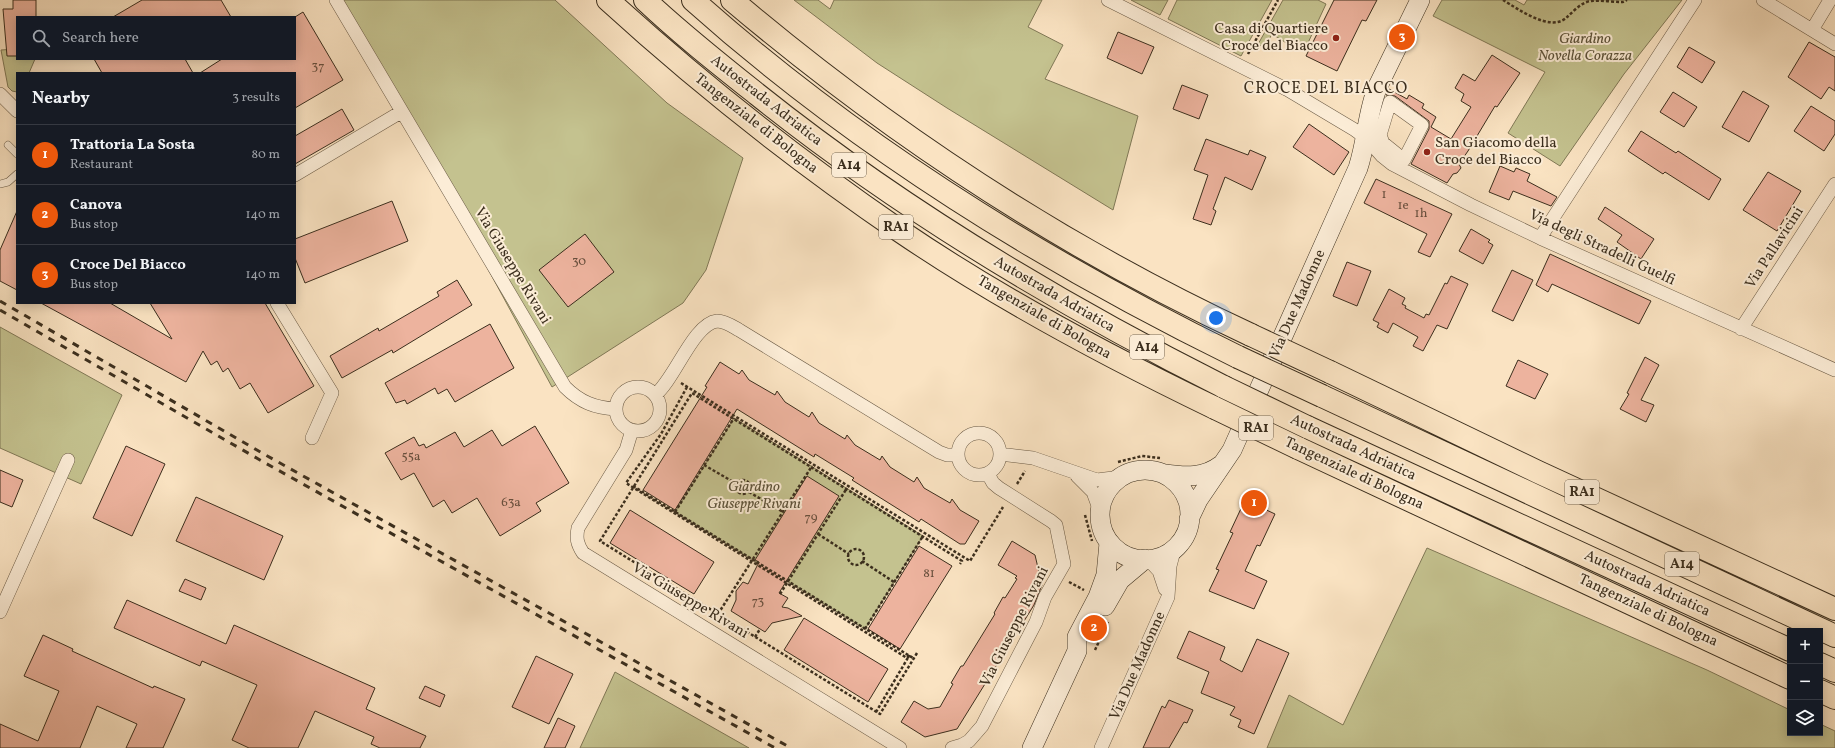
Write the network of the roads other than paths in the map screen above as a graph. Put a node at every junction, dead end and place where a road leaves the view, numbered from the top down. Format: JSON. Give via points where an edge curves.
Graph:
{"nodes":[{"id":1,"x":336,"y":0,"type":"edge"},
{"id":2,"x":608,"y":0,"type":"edge"},
{"id":3,"x":645,"y":0,"type":"edge"},
{"id":4,"x":693,"y":0,"type":"edge"},
{"id":5,"x":732,"y":0,"type":"edge"},
{"id":6,"x":1108,"y":0,"type":"edge"},
{"id":7,"x":1420,"y":0,"type":"edge"},
{"id":8,"x":1695,"y":0,"type":"edge"},
{"id":9,"x":1763,"y":0,"type":"edge"},
{"id":10,"x":1830,"y":0,"type":"edge"},
{"id":11,"x":1812,"y":30,"type":"junction"},
{"id":12,"x":1835,"y":44,"type":"edge"},
{"id":13,"x":0,"y":94,"type":"edge"},
{"id":14,"x":16,"y":110,"type":"edge"},
{"id":15,"x":401,"y":112,"type":"junction"},
{"id":16,"x":1366,"y":138,"type":"junction"},
{"id":17,"x":8,"y":144,"type":"dead end"},
{"id":18,"x":16,"y":153,"type":"edge"},
{"id":19,"x":296,"y":174,"type":"edge"},
{"id":20,"x":16,"y":175,"type":"edge"},
{"id":21,"x":0,"y":184,"type":"edge"},
{"id":22,"x":1835,"y":184,"type":"edge"},
{"id":23,"x":1540,"y":238,"type":"junction"},
{"id":24,"x":278,"y":304,"type":"edge"},
{"id":25,"x":1741,"y":329,"type":"junction"},
{"id":26,"x":1835,"y":370,"type":"edge"},
{"id":27,"x":655,"y":395,"type":"junction"},
{"id":28,"x":616,"y":409,"type":"junction"},
{"id":29,"x":632,"y":430,"type":"junction"},
{"id":30,"x":312,"y":438,"type":"dead end"},
{"id":31,"x":1000,"y":454,"type":"junction"},
{"id":32,"x":957,"y":455,"type":"junction"},
{"id":33,"x":68,"y":460,"type":"dead end"},
{"id":34,"x":1222,"y":465,"type":"junction"},
{"id":35,"x":1164,"y":466,"type":"junction"},
{"id":36,"x":1117,"y":471,"type":"junction"},
{"id":37,"x":988,"y":474,"type":"junction"},
{"id":38,"x":1074,"y":474,"type":"junction"},
{"id":39,"x":1092,"y":511,"type":"junction"},
{"id":40,"x":1188,"y":518,"type":"junction"},
{"id":41,"x":1101,"y":543,"type":"junction"},
{"id":42,"x":1175,"y":547,"type":"junction"},
{"id":43,"x":1146,"y":559,"type":"junction"},
{"id":44,"x":1165,"y":605,"type":"junction"},
{"id":45,"x":1835,"y":609,"type":"edge"},
{"id":46,"x":0,"y":612,"type":"edge"},
{"id":47,"x":1835,"y":636,"type":"edge"},
{"id":48,"x":1787,"y":649,"type":"edge"},
{"id":49,"x":1077,"y":651,"type":"junction"},
{"id":50,"x":1823,"y":665,"type":"edge"},
{"id":51,"x":1835,"y":671,"type":"edge"},
{"id":52,"x":1787,"y":677,"type":"edge"},
{"id":53,"x":1823,"y":693,"type":"edge"},
{"id":54,"x":1835,"y":698,"type":"edge"},
{"id":55,"x":959,"y":747,"type":"edge"},
{"id":56,"x":900,"y":748,"type":"edge"},
{"id":57,"x":1032,"y":748,"type":"edge"},
{"id":58,"x":1100,"y":748,"type":"edge"}],
"edges":[{"from":1,"to":15,"type":"street","name":"Via Giuseppe Rivani"},
{"from":2,"to":52,"type":"highway","name":"Tangenziale di Bologna","number":"RA1","bridge":true,"via":[[726,102],[833,184],[901,231],[1056,326],[1113,358],[1298,448]]},
{"from":3,"to":48,"type":"highway","name":"Autostrada Adriatica","number":"A14","bridge":true,"via":[[671,25],[848,164],[1001,266],[1071,306],[1224,387],[1307,427]]},
{"from":4,"to":47,"type":"highway","name":"Autostrada Adriatica","number":"A14","bridge":true,"via":[[744,44],[868,139],[932,183],[1092,280],[1238,357]]},
{"from":5,"to":45,"type":"highway","number":"RA1","bridge":true,"via":[[840,87],[932,152],[996,195],[1103,259],[1251,335],[1538,472]]},
{"from":6,"to":16,"type":"street","via":[[1288,90]]},
{"from":7,"to":16,"type":"main road","name":"Via Due Madonne","via":[[1376,92],[1368,119]]},
{"from":8,"to":23,"type":"street"},
{"from":9,"to":11,"type":"street"},
{"from":10,"to":11,"type":"street"},
{"from":11,"to":12,"type":"street"},
{"from":13,"to":14,"type":"street"},
{"from":15,"to":19,"type":"street"},
{"from":15,"to":28,"type":"street","name":"Via Giuseppe Rivani","via":[[565,387],[582,402]]},
{"from":16,"to":23,"type":"street","name":"Via degli Stradelli Guelfi","via":[[1392,164]]},
{"from":16,"to":34,"type":"main road","name":"Via Due Madonne","via":[[1358,168],[1232,450]]},
{"from":17,"to":18,"type":"lane"},
{"from":20,"to":21,"type":"lane","via":[[8,182]]},
{"from":22,"to":25,"type":"street","name":"Via Pallavicini"},
{"from":23,"to":25,"type":"street","name":"Via degli Stradelli Guelfi"},
{"from":24,"to":30,"type":"street","via":[[332,393]]},
{"from":25,"to":26,"type":"street","name":"Via degli Stradelli Guelfi"},
{"from":27,"to":28,"type":"street","via":[[644,388],[630,388],[618,399]]},
{"from":27,"to":29,"type":"street","via":[[660,409],[656,422],[645,430]]},
{"from":27,"to":32,"type":"street","via":[[665,385],[700,330],[712,322],[723,322],[939,452]]},
{"from":28,"to":29,"type":"street","via":[[621,423]]},
{"from":29,"to":56,"type":"street","name":"Via Giuseppe Rivani","via":[[626,450],[578,528],[577,545],[583,553]]},
{"from":31,"to":32,"type":"street","via":[[995,440],[982,433],[968,436],[958,448]]},
{"from":31,"to":37,"type":"street","via":[[996,467]]},
{"from":31,"to":38,"type":"street","via":[[1033,458]]},
{"from":32,"to":37,"type":"street","via":[[966,472],[979,476]]},
{"from":33,"to":46,"type":"street"},
{"from":34,"to":35,"type":"main road","via":[[1214,471],[1197,476],[1180,476]]},
{"from":34,"to":40,"type":"main road","name":"Via Due Madonne"},
{"from":35,"to":36,"type":"main road","via":[[1148,470]]},
{"from":35,"to":40,"type":"main road","via":[[1183,492]]},
{"from":36,"to":38,"type":"street","via":[[1097,480]]},
{"from":36,"to":39,"type":"main road","via":[[1103,498]]},
{"from":37,"to":55,"type":"street","name":"Via Giuseppe Rivani","via":[[995,485],[1056,525],[1064,562],[982,726],[976,735]]},
{"from":38,"to":39,"type":"street","via":[[1092,492]]},
{"from":39,"to":41,"type":"main road","via":[[1104,534]]},
{"from":40,"to":42,"type":"main road","via":[[1183,538]]},
{"from":41,"to":43,"type":"main road","via":[[1125,555]]},
{"from":41,"to":49,"type":"main road","via":[[1106,575],[1098,597],[1077,637]]},
{"from":42,"to":43,"type":"main road","via":[[1160,557]]},
{"from":42,"to":44,"type":"street","name":"Via Due Madonne"},
{"from":43,"to":44,"type":"street","name":"Via Due Madonne","via":[[1159,571],[1163,580]]},
{"from":43,"to":49,"type":"main road","via":[[1116,585],[1087,643]]},
{"from":44,"to":58,"type":"street","name":"Via Due Madonne"},
{"from":49,"to":57,"type":"main road"},
{"from":50,"to":51,"type":"highway"},
{"from":53,"to":54,"type":"highway"}]}
